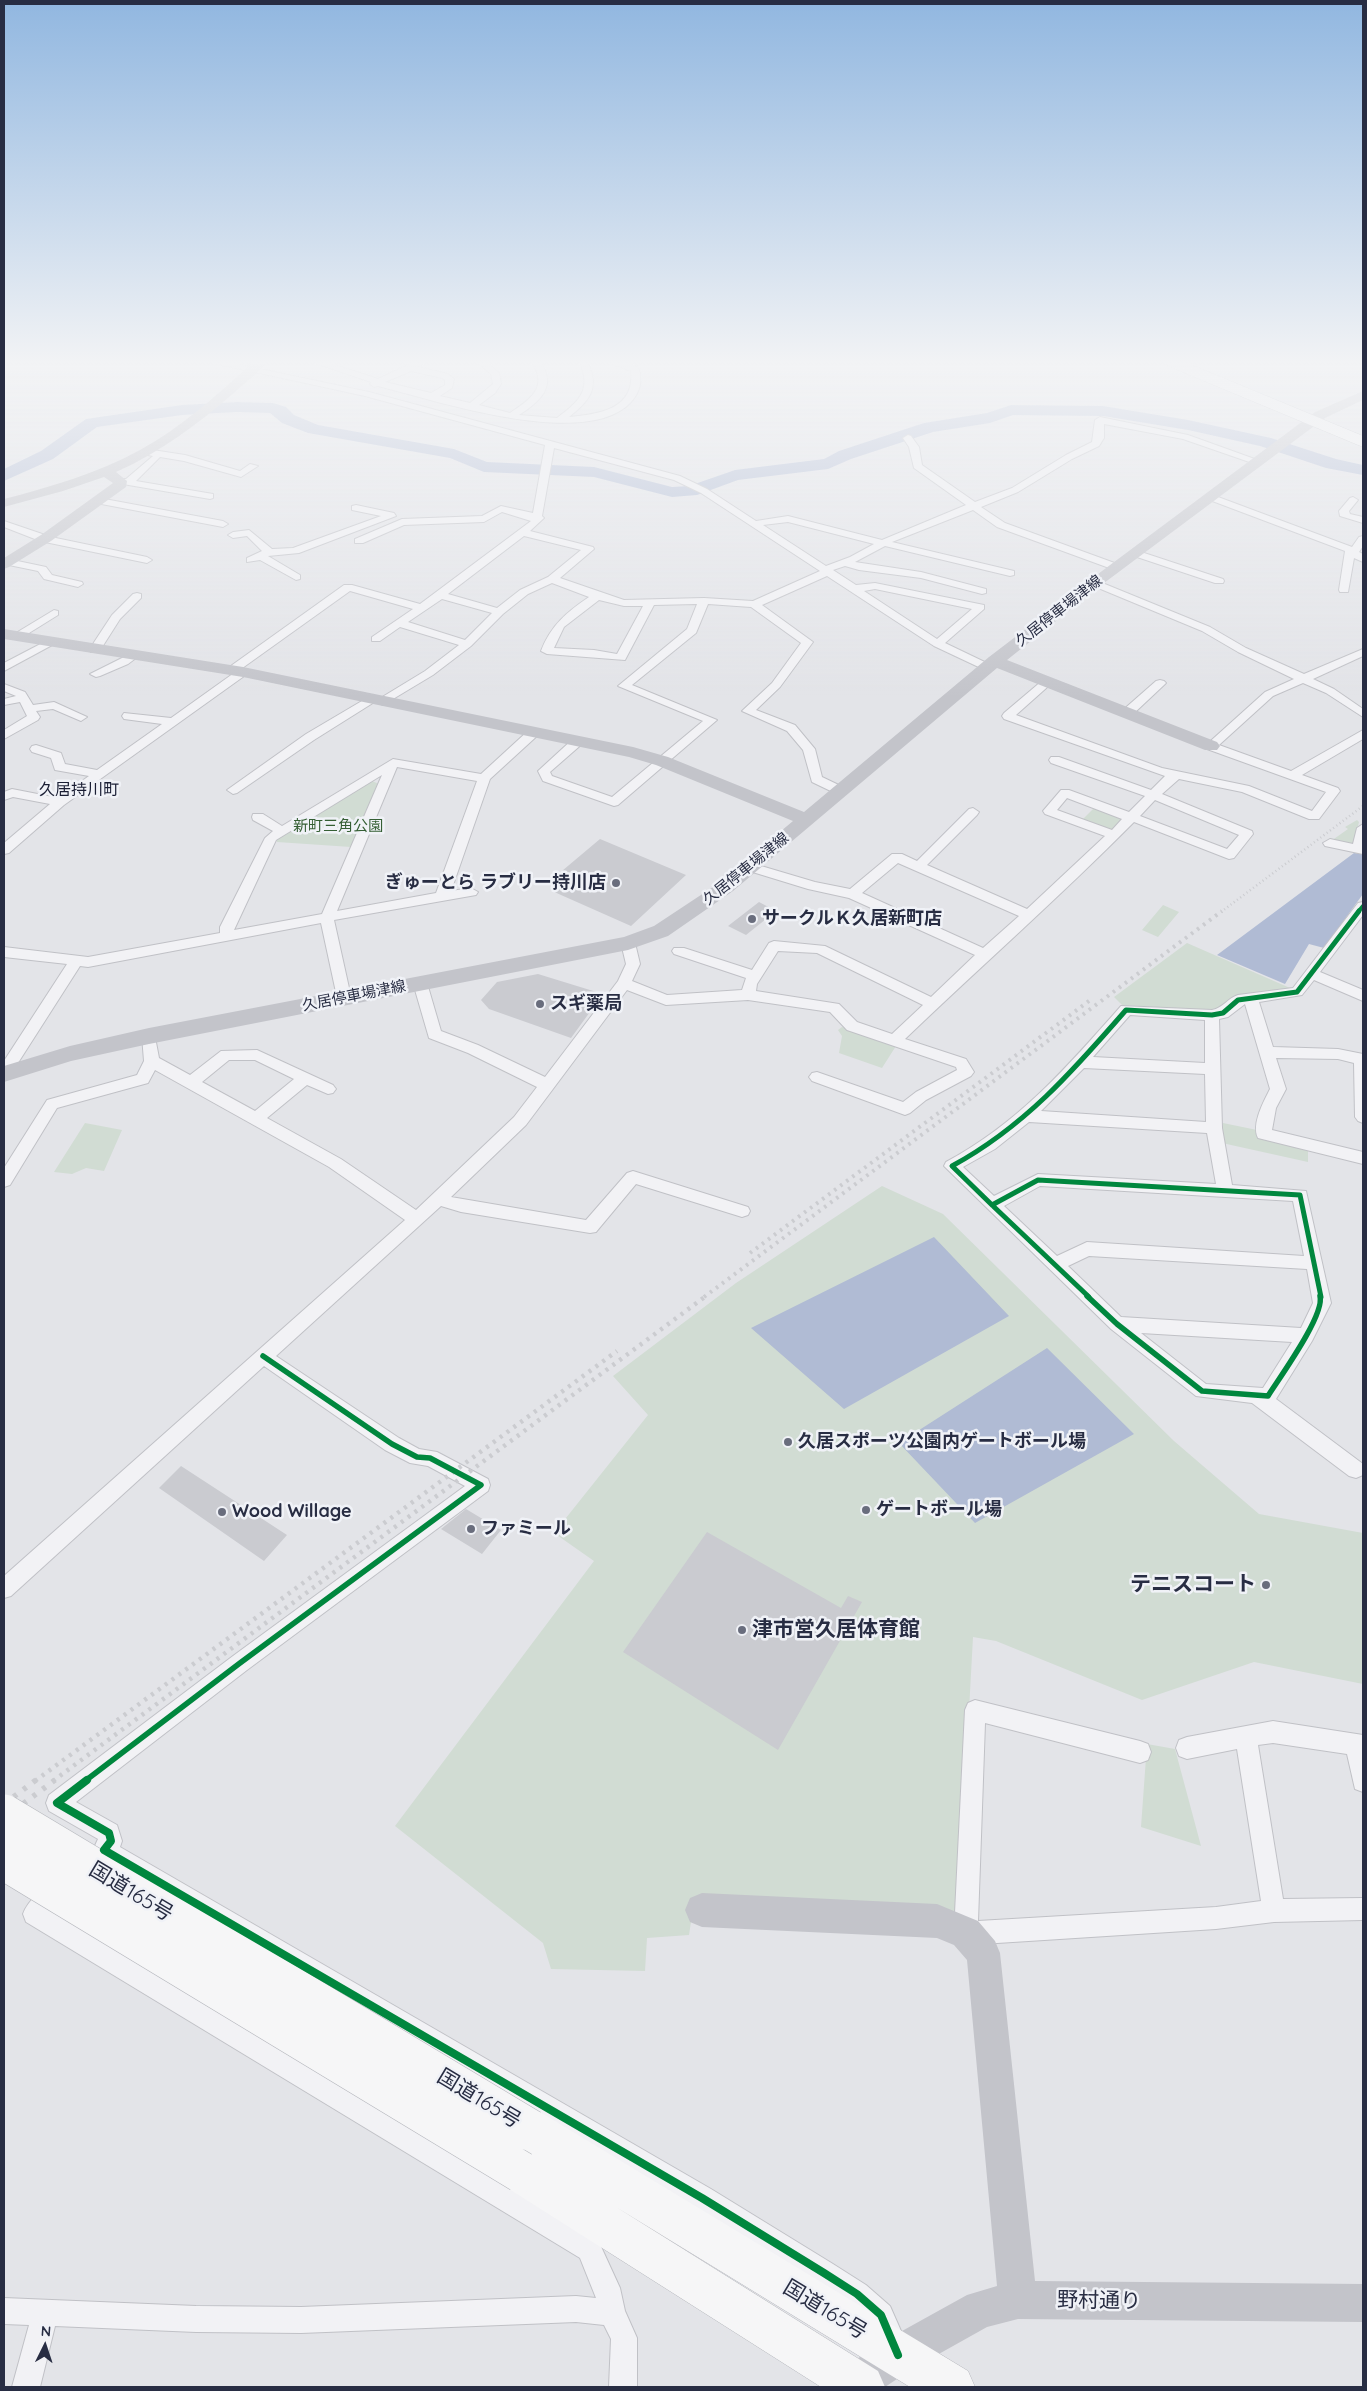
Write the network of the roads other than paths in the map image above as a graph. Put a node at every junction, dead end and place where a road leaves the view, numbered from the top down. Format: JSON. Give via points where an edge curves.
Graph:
{"nodes":[{"id":1,"x":99,"y":475,"type":"edge"},
{"id":2,"x":111,"y":475,"type":"edge"},
{"id":3,"x":131,"y":475,"type":"edge"},
{"id":4,"x":544,"y":475,"type":"edge"},
{"id":5,"x":663,"y":475,"type":"edge"},
{"id":6,"x":929,"y":475,"type":"edge"},
{"id":7,"x":1041,"y":475,"type":"edge"},
{"id":8,"x":1241,"y":475,"type":"edge"},
{"id":9,"x":125,"y":481,"type":"junction"},
{"id":10,"x":210,"y":496,"type":"dead end"},
{"id":11,"x":1210,"y":497,"type":"junction"},
{"id":12,"x":1353,"y":500,"type":"dead end"},
{"id":13,"x":99,"y":501,"type":"junction"},
{"id":14,"x":4,"y":503,"type":"edge"},
{"id":15,"x":973,"y":506,"type":"junction"},
{"id":16,"x":356,"y":508,"type":"dead end"},
{"id":17,"x":391,"y":516,"type":"junction"},
{"id":18,"x":539,"y":518,"type":"junction"},
{"id":19,"x":1363,"y":520,"type":"edge"},
{"id":20,"x":410,"y":521,"type":"junction"},
{"id":21,"x":4,"y":524,"type":"edge"},
{"id":22,"x":223,"y":524,"type":"dead end"},
{"id":23,"x":755,"y":524,"type":"junction"},
{"id":24,"x":524,"y":533,"type":"junction"},
{"id":25,"x":233,"y":534,"type":"dead end"},
{"id":26,"x":45,"y":538,"type":"junction"},
{"id":27,"x":1363,"y":539,"type":"edge"},
{"id":28,"x":359,"y":541,"type":"dead end"},
{"id":29,"x":882,"y":542,"type":"junction"},
{"id":30,"x":1351,"y":550,"type":"junction"},
{"id":31,"x":1135,"y":553,"type":"junction"},
{"id":32,"x":260,"y":556,"type":"junction"},
{"id":33,"x":1363,"y":559,"type":"edge"},
{"id":34,"x":147,"y":560,"type":"dead end"},
{"id":35,"x":6,"y":563,"type":"edge"},
{"id":36,"x":846,"y":563,"type":"junction"},
{"id":37,"x":1116,"y":567,"type":"junction"},
{"id":38,"x":826,"y":571,"type":"junction"},
{"id":39,"x":1010,"y":573,"type":"dead end"},
{"id":40,"x":296,"y":577,"type":"dead end"},
{"id":41,"x":552,"y":579,"type":"junction"},
{"id":42,"x":1219,"y":581,"type":"dead end"},
{"id":43,"x":1095,"y":583,"type":"junction"},
{"id":44,"x":78,"y":584,"type":"dead end"},
{"id":45,"x":852,"y":588,"type":"junction"},
{"id":46,"x":1344,"y":590,"type":"dead end"},
{"id":47,"x":982,"y":591,"type":"dead end"},
{"id":48,"x":440,"y":595,"type":"junction"},
{"id":49,"x":137,"y":596,"type":"dead end"},
{"id":50,"x":597,"y":596,"type":"junction"},
{"id":51,"x":704,"y":601,"type":"junction"},
{"id":52,"x":650,"y":602,"type":"junction"},
{"id":53,"x":754,"y":604,"type":"junction"},
{"id":54,"x":422,"y":608,"type":"junction"},
{"id":55,"x":499,"y":612,"type":"junction"},
{"id":56,"x":54,"y":613,"type":"dead end"},
{"id":57,"x":399,"y":623,"type":"junction"},
{"id":58,"x":8,"y":636,"type":"edge"},
{"id":59,"x":376,"y":639,"type":"dead end"},
{"id":60,"x":50,"y":642,"type":"junction"},
{"id":61,"x":467,"y":644,"type":"junction"},
{"id":62,"x":938,"y":644,"type":"junction"},
{"id":63,"x":94,"y":650,"type":"junction"},
{"id":64,"x":1363,"y":652,"type":"edge"},
{"id":65,"x":134,"y":655,"type":"junction"},
{"id":66,"x":992,"y":664,"type":"junction"},
{"id":67,"x":4,"y":668,"type":"edge"},
{"id":68,"x":238,"y":671,"type":"junction"},
{"id":69,"x":96,"y":674,"type":"dead end"},
{"id":70,"x":1304,"y":678,"type":"junction"},
{"id":71,"x":1047,"y":682,"type":"junction"},
{"id":72,"x":1160,"y":683,"type":"dead end"},
{"id":73,"x":4,"y":687,"type":"edge"},
{"id":74,"x":24,"y":698,"type":"junction"},
{"id":75,"x":378,"y":700,"type":"junction"},
{"id":76,"x":4,"y":702,"type":"edge"},
{"id":77,"x":30,"y":709,"type":"junction"},
{"id":78,"x":1127,"y":713,"type":"junction"},
{"id":79,"x":1363,"y":714,"type":"edge"},
{"id":80,"x":128,"y":716,"type":"dead end"},
{"id":81,"x":81,"y":717,"type":"dead end"},
{"id":82,"x":174,"y":722,"type":"junction"},
{"id":83,"x":533,"y":732,"type":"junction"},
{"id":84,"x":1363,"y":734,"type":"edge"},
{"id":85,"x":4,"y":735,"type":"edge"},
{"id":86,"x":1328,"y":737,"type":"dead end"},
{"id":87,"x":578,"y":742,"type":"junction"},
{"id":88,"x":1344,"y":745,"type":"junction"},
{"id":89,"x":1211,"y":746,"type":"junction"},
{"id":90,"x":36,"y":749,"type":"dead end"},
{"id":91,"x":1055,"y":760,"type":"dead end"},
{"id":92,"x":662,"y":761,"type":"junction"},
{"id":93,"x":393,"y":763,"type":"junction"},
{"id":94,"x":99,"y":774,"type":"junction"},
{"id":95,"x":1178,"y":775,"type":"junction"},
{"id":96,"x":1292,"y":776,"type":"junction"},
{"id":97,"x":484,"y":778,"type":"junction"},
{"id":98,"x":23,"y":783,"type":"dead end"},
{"id":99,"x":233,"y":790,"type":"dead end"},
{"id":100,"x":841,"y":791,"type":"junction"},
{"id":101,"x":8,"y":794,"type":"edge"},
{"id":102,"x":1154,"y":797,"type":"junction"},
{"id":103,"x":60,"y":802,"type":"junction"},
{"id":104,"x":973,"y":812,"type":"dead end"},
{"id":105,"x":258,"y":817,"type":"dead end"},
{"id":106,"x":1132,"y":818,"type":"junction"},
{"id":107,"x":805,"y":821,"type":"junction"},
{"id":108,"x":1363,"y":828,"type":"edge"},
{"id":109,"x":282,"y":831,"type":"junction"},
{"id":110,"x":1114,"y":836,"type":"junction"},
{"id":111,"x":1330,"y":844,"type":"dead end"},
{"id":112,"x":4,"y":850,"type":"edge"},
{"id":113,"x":1361,"y":850,"type":"edge"},
{"id":114,"x":919,"y":866,"type":"junction"},
{"id":115,"x":751,"y":867,"type":"junction"},
{"id":116,"x":471,"y":892,"type":"dead end"},
{"id":117,"x":853,"y":894,"type":"junction"},
{"id":118,"x":442,"y":896,"type":"junction"},
{"id":119,"x":1363,"y":906,"type":"edge"},
{"id":120,"x":1030,"y":915,"type":"junction"},
{"id":121,"x":327,"y":918,"type":"junction"},
{"id":122,"x":227,"y":936,"type":"junction"},
{"id":123,"x":628,"y":943,"type":"junction"},
{"id":124,"x":679,"y":951,"type":"dead end"},
{"id":125,"x":4,"y":952,"type":"edge"},
{"id":126,"x":985,"y":954,"type":"junction"},
{"id":127,"x":76,"y":961,"type":"junction"},
{"id":128,"x":1313,"y":974,"type":"junction"},
{"id":129,"x":754,"y":976,"type":"junction"},
{"id":130,"x":420,"y":982,"type":"junction"},
{"id":131,"x":624,"y":983,"type":"junction"},
{"id":132,"x":748,"y":994,"type":"junction"},
{"id":133,"x":1363,"y":996,"type":"edge"},
{"id":134,"x":344,"y":997,"type":"junction"},
{"id":135,"x":1250,"y":997,"type":"junction"},
{"id":136,"x":934,"y":1004,"type":"junction"},
{"id":137,"x":1212,"y":1015,"type":"junction"},
{"id":138,"x":149,"y":1036,"type":"junction"},
{"id":139,"x":895,"y":1040,"type":"junction"},
{"id":140,"x":1267,"y":1052,"type":"junction"},
{"id":141,"x":152,"y":1061,"type":"junction"},
{"id":142,"x":1080,"y":1062,"type":"junction"},
{"id":143,"x":1214,"y":1069,"type":"junction"},
{"id":144,"x":4,"y":1073,"type":"edge"},
{"id":145,"x":817,"y":1077,"type":"dead end"},
{"id":146,"x":305,"y":1080,"type":"junction"},
{"id":147,"x":190,"y":1082,"type":"junction"},
{"id":148,"x":547,"y":1085,"type":"junction"},
{"id":149,"x":328,"y":1089,"type":"dead end"},
{"id":150,"x":1025,"y":1116,"type":"junction"},
{"id":151,"x":1363,"y":1117,"type":"edge"},
{"id":152,"x":256,"y":1119,"type":"junction"},
{"id":153,"x":1214,"y":1128,"type":"junction"},
{"id":154,"x":1363,"y":1158,"type":"edge"},
{"id":155,"x":4,"y":1181,"type":"edge"},
{"id":156,"x":1225,"y":1189,"type":"junction"},
{"id":157,"x":438,"y":1199,"type":"junction"},
{"id":158,"x":992,"y":1205,"type":"junction"},
{"id":159,"x":742,"y":1211,"type":"dead end"},
{"id":160,"x":415,"y":1218,"type":"junction"},
{"id":161,"x":1314,"y":1263,"type":"junction"},
{"id":162,"x":1055,"y":1265,"type":"junction"},
{"id":163,"x":1117,"y":1324,"type":"junction"},
{"id":164,"x":1306,"y":1336,"type":"junction"},
{"id":165,"x":263,"y":1356,"type":"junction"},
{"id":166,"x":1256,"y":1395,"type":"junction"},
{"id":167,"x":1356,"y":1470,"type":"dead end"},
{"id":168,"x":4,"y":1588,"type":"edge"},
{"id":169,"x":1246,"y":1737,"type":"junction"},
{"id":170,"x":1360,"y":1745,"type":"edge"},
{"id":171,"x":1187,"y":1748,"type":"dead end"},
{"id":172,"x":1140,"y":1752,"type":"dead end"},
{"id":173,"x":1363,"y":1780,"type":"edge"},
{"id":174,"x":4,"y":1816,"type":"edge"},
{"id":175,"x":104,"y":1850,"type":"junction"},
{"id":176,"x":4,"y":1859,"type":"edge"},
{"id":177,"x":1363,"y":1909,"type":"edge"},
{"id":178,"x":702,"y":1910,"type":"dead end"},
{"id":179,"x":1274,"y":1911,"type":"junction"},
{"id":180,"x":966,"y":1933,"type":"junction"},
{"id":181,"x":1018,"y":2300,"type":"junction"},
{"id":182,"x":1363,"y":2302,"type":"edge"},
{"id":183,"x":4,"y":2311,"type":"edge"},
{"id":184,"x":45,"y":2313,"type":"junction"},
{"id":185,"x":612,"y":2313,"type":"junction"},
{"id":186,"x":898,"y":2355,"type":"junction"},
{"id":187,"x":855,"y":2386,"type":"edge"},
{"id":188,"x":26,"y":2387,"type":"edge"},
{"id":189,"x":623,"y":2387,"type":"edge"},
{"id":190,"x":952,"y":2387,"type":"edge"}],
"edges":[{"from":1,"to":14,"type":"main road"},
{"from":2,"to":9,"type":"main road"},
{"from":3,"to":9,"type":"street"},
{"from":4,"to":18,"type":"street"},
{"from":5,"to":23,"type":"street","via":[[704,491]]},
{"from":6,"to":15,"type":"street"},
{"from":7,"to":15,"type":"street","via":[[1016,490]]},
{"from":8,"to":11,"type":"main road","name":"久居停車場津線"},
{"from":9,"to":10,"type":"street"},
{"from":9,"to":13,"type":"main road"},
{"from":11,"to":30,"type":"street"},
{"from":11,"to":31,"type":"main road","name":"久居停車場津線"},
{"from":12,"to":19,"type":"street","via":[[1344,511],[1345,516]]},
{"from":13,"to":22,"type":"street"},
{"from":13,"to":26,"type":"main road"},
{"from":15,"to":29,"type":"street"},
{"from":15,"to":37,"type":"street","via":[[1001,526]]},
{"from":16,"to":17,"type":"street"},
{"from":17,"to":20,"type":"street"},
{"from":17,"to":32,"type":"street","via":[[295,551]]},
{"from":18,"to":20,"type":"street","via":[[501,509],[484,518]]},
{"from":18,"to":24,"type":"street"},
{"from":20,"to":28,"type":"street"},
{"from":21,"to":26,"type":"street"},
{"from":23,"to":29,"type":"street","via":[[788,519]]},
{"from":23,"to":38,"type":"street"},
{"from":24,"to":41,"type":"street","via":[[589,549]]},
{"from":24,"to":48,"type":"street"},
{"from":25,"to":32,"type":"street","via":[[249,533]]},
{"from":26,"to":34,"type":"street"},
{"from":26,"to":35,"type":"main road"},
{"from":27,"to":30,"type":"street","via":[[1356,549]]},
{"from":29,"to":36,"type":"street"},
{"from":29,"to":39,"type":"street"},
{"from":30,"to":33,"type":"street"},
{"from":30,"to":46,"type":"street"},
{"from":31,"to":37,"type":"main road","name":"久居停車場津線"},
{"from":31,"to":42,"type":"street"},
{"from":32,"to":40,"type":"street"},
{"from":35,"to":44,"type":"street","via":[[42,569],[48,577]]},
{"from":36,"to":38,"type":"street"},
{"from":36,"to":47,"type":"street","via":[[921,575]]},
{"from":37,"to":43,"type":"main road","name":"久居停車場津線"},
{"from":38,"to":45,"type":"street"},
{"from":38,"to":53,"type":"street"},
{"from":41,"to":50,"type":"street"},
{"from":41,"to":55,"type":"street","via":[[524,592]]},
{"from":43,"to":66,"type":"main road","name":"久居停車場津線"},
{"from":43,"to":70,"type":"street","via":[[1206,629],[1242,650]]},
{"from":45,"to":62,"type":"street"},
{"from":45,"to":62,"type":"street","via":[[875,586],[980,607]]},
{"from":48,"to":54,"type":"street"},
{"from":48,"to":55,"type":"street"},
{"from":49,"to":63,"type":"street","via":[[116,617]]},
{"from":50,"to":52,"type":"street","via":[[624,603]]},
{"from":50,"to":52,"type":"street","via":[[557,628],[547,651],[621,658]]},
{"from":51,"to":52,"type":"street"},
{"from":51,"to":53,"type":"street"},
{"from":51,"to":92,"type":"street","via":[[692,631],[624,686],[711,720]]},
{"from":53,"to":100,"type":"street","via":[[807,642],[776,685],[748,711],[791,728],[809,749],[816,779]]},
{"from":54,"to":57,"type":"street"},
{"from":54,"to":68,"type":"street","via":[[348,587]]},
{"from":55,"to":61,"type":"street"},
{"from":56,"to":58,"type":"street"},
{"from":57,"to":59,"type":"street"},
{"from":57,"to":61,"type":"street"},
{"from":58,"to":60,"type":"main road"},
{"from":60,"to":63,"type":"main road"},
{"from":60,"to":67,"type":"street"},
{"from":61,"to":75,"type":"street","via":[[424,677]]},
{"from":62,"to":66,"type":"street"},
{"from":63,"to":65,"type":"main road"},
{"from":64,"to":70,"type":"street"},
{"from":65,"to":68,"type":"main road"},
{"from":65,"to":69,"type":"street"},
{"from":66,"to":71,"type":"main road"},
{"from":66,"to":100,"type":"main road","name":"久居停車場津線"},
{"from":68,"to":75,"type":"main road"},
{"from":68,"to":82,"type":"street"},
{"from":70,"to":79,"type":"street"},
{"from":70,"to":89,"type":"street","via":[[1260,701]]},
{"from":71,"to":78,"type":"main road"},
{"from":71,"to":95,"type":"street","via":[[1008,716]]},
{"from":72,"to":78,"type":"street"},
{"from":73,"to":74,"type":"street"},
{"from":74,"to":76,"type":"street"},
{"from":74,"to":77,"type":"street"},
{"from":75,"to":83,"type":"main road"},
{"from":75,"to":99,"type":"street","via":[[310,737]]},
{"from":77,"to":81,"type":"street","via":[[49,704],[61,706]]},
{"from":77,"to":85,"type":"street","via":[[34,717]]},
{"from":78,"to":89,"type":"main road"},
{"from":80,"to":82,"type":"street"},
{"from":82,"to":94,"type":"street"},
{"from":83,"to":87,"type":"main road"},
{"from":83,"to":97,"type":"street"},
{"from":84,"to":88,"type":"street"},
{"from":86,"to":88,"type":"street"},
{"from":87,"to":92,"type":"main road"},
{"from":87,"to":92,"type":"street","via":[[544,771],[547,778],[614,802]]},
{"from":88,"to":96,"type":"street"},
{"from":89,"to":96,"type":"street"},
{"from":90,"to":94,"type":"street","via":[[57,756],[58,767]]},
{"from":91,"to":102,"type":"street"},
{"from":92,"to":107,"type":"main road"},
{"from":93,"to":97,"type":"street"},
{"from":93,"to":109,"type":"street"},
{"from":93,"to":121,"type":"street"},
{"from":94,"to":103,"type":"street"},
{"from":95,"to":96,"type":"street","via":[[1245,789],[1314,816],[1334,791]]},
{"from":95,"to":102,"type":"street","via":[[1169,779]]},
{"from":97,"to":118,"type":"street"},
{"from":98,"to":101,"type":"street"},
{"from":100,"to":107,"type":"main road","name":"久居停車場津線"},
{"from":101,"to":103,"type":"street"},
{"from":102,"to":106,"type":"street"},
{"from":102,"to":106,"type":"street","via":[[1247,834],[1229,854]]},
{"from":103,"to":112,"type":"street"},
{"from":104,"to":114,"type":"street"},
{"from":105,"to":109,"type":"street"},
{"from":106,"to":110,"type":"street"},
{"from":106,"to":110,"type":"street","via":[[1064,793],[1049,811]]},
{"from":107,"to":115,"type":"main road","name":"久居停車場津線"},
{"from":108,"to":113,"type":"street"},
{"from":109,"to":122,"type":"street","via":[[271,838],[227,927]]},
{"from":110,"to":120,"type":"street"},
{"from":111,"to":113,"type":"street"},
{"from":114,"to":117,"type":"street","via":[[897,856]]},
{"from":114,"to":120,"type":"street"},
{"from":115,"to":117,"type":"street","via":[[813,886]]},
{"from":115,"to":123,"type":"main road","name":"久居停車場津線","via":[[685,916],[660,931]]},
{"from":116,"to":118,"type":"street"},
{"from":117,"to":126,"type":"street"},
{"from":118,"to":121,"type":"street"},
{"from":119,"to":128,"type":"street"},
{"from":120,"to":126,"type":"street"},
{"from":121,"to":122,"type":"street"},
{"from":121,"to":134,"type":"street"},
{"from":122,"to":127,"type":"street","via":[[88,962]]},
{"from":123,"to":130,"type":"main road","name":"久居停車場津線"},
{"from":123,"to":131,"type":"street","via":[[633,964]]},
{"from":124,"to":129,"type":"street"},
{"from":125,"to":127,"type":"street"},
{"from":126,"to":136,"type":"street"},
{"from":127,"to":144,"type":"street"},
{"from":128,"to":133,"type":"street"},
{"from":128,"to":135,"type":"street","via":[[1297,992]]},
{"from":129,"to":132,"type":"street"},
{"from":129,"to":136,"type":"street","via":[[774,946],[820,949]]},
{"from":130,"to":134,"type":"main road","name":"久居停車場津線"},
{"from":130,"to":148,"type":"street","via":[[434,1034]]},
{"from":131,"to":132,"type":"street","via":[[666,1000]]},
{"from":131,"to":148,"type":"street"},
{"from":132,"to":139,"type":"street","via":[[834,1008],[852,1026]]},
{"from":134,"to":138,"type":"main road","name":"久居停車場津線"},
{"from":135,"to":137,"type":"street","via":[[1238,1000],[1223,1013]]},
{"from":135,"to":140,"type":"street"},
{"from":136,"to":139,"type":"street"},
{"from":137,"to":142,"type":"street","via":[[1126,1010]]},
{"from":137,"to":143,"type":"street"},
{"from":138,"to":141,"type":"street"},
{"from":138,"to":144,"type":"main road","name":"久居停車場津線"},
{"from":139,"to":145,"type":"street","via":[[961,1063],[966,1072],[905,1108]]},
{"from":140,"to":151,"type":"street","via":[[1338,1054],[1361,1059]]},
{"from":140,"to":154,"type":"street","via":[[1278,1090],[1268,1108],[1264,1134]]},
{"from":141,"to":147,"type":"street"},
{"from":141,"to":155,"type":"street","via":[[143,1079],[52,1104]]},
{"from":142,"to":143,"type":"street"},
{"from":142,"to":150,"type":"street"},
{"from":143,"to":153,"type":"street"},
{"from":146,"to":147,"type":"street","via":[[257,1055],[240,1055],[226,1056]]},
{"from":146,"to":149,"type":"street"},
{"from":146,"to":152,"type":"street"},
{"from":147,"to":152,"type":"street"},
{"from":148,"to":157,"type":"street","via":[[520,1121]]},
{"from":150,"to":153,"type":"street"},
{"from":150,"to":158,"type":"street","via":[[990,1145],[952,1166]]},
{"from":152,"to":160,"type":"street","via":[[335,1163]]},
{"from":153,"to":156,"type":"street"},
{"from":156,"to":158,"type":"street","via":[[1038,1180]]},
{"from":156,"to":161,"type":"street","via":[[1300,1195]]},
{"from":157,"to":159,"type":"street","via":[[461,1206],[590,1227],[633,1177]]},
{"from":157,"to":160,"type":"street"},
{"from":158,"to":162,"type":"street"},
{"from":160,"to":165,"type":"street"},
{"from":161,"to":162,"type":"street","via":[[1086,1249]]},
{"from":161,"to":164,"type":"street","via":[[1322,1303]]},
{"from":162,"to":163,"type":"street"},
{"from":163,"to":164,"type":"street"},
{"from":163,"to":166,"type":"street","via":[[1202,1391]]},
{"from":164,"to":166,"type":"street","via":[[1268,1396]]},
{"from":165,"to":168,"type":"street"},
{"from":165,"to":175,"type":"street","via":[[392,1444],[417,1457],[430,1458],[482,1485],[57,1803],[109,1833],[111,1841]]},
{"from":166,"to":167,"type":"street"},
{"from":169,"to":170,"type":"street","via":[[1273,1732]]},
{"from":169,"to":171,"type":"street"},
{"from":169,"to":179,"type":"street"},
{"from":170,"to":173,"type":"street"},
{"from":172,"to":180,"type":"street","via":[[975,1710]]},
{"from":174,"to":186,"type":"highway","name":"国道165号","bridge":true,"via":[[530,2130]]},
{"from":175,"to":185,"type":"street","via":[[34,1914],[589,2249],[607,2288]]},
{"from":175,"to":186,"type":"street","via":[[644,2164],[824,2273],[857,2294],[881,2315]]},
{"from":176,"to":187,"type":"highway","name":"国道165号","bridge":true,"via":[[521,2172]]},
{"from":177,"to":179,"type":"street"},
{"from":178,"to":180,"type":"main road","via":[[936,1921]]},
{"from":179,"to":180,"type":"street","via":[[1216,1918]]},
{"from":180,"to":181,"type":"main road","via":[[983,1953]]},
{"from":181,"to":182,"type":"main road","name":"野村通り"},
{"from":181,"to":186,"type":"main road","name":"野村通り","via":[[981,2309]]},
{"from":183,"to":184,"type":"street"},
{"from":184,"to":185,"type":"street","via":[[301,2320],[576,2309]]},
{"from":184,"to":188,"type":"street"},
{"from":185,"to":189,"type":"street","via":[[624,2338]]},
{"from":186,"to":187,"type":"main road","name":"野村通り"},
{"from":186,"to":190,"type":"highway","name":"国道165号"}]}
